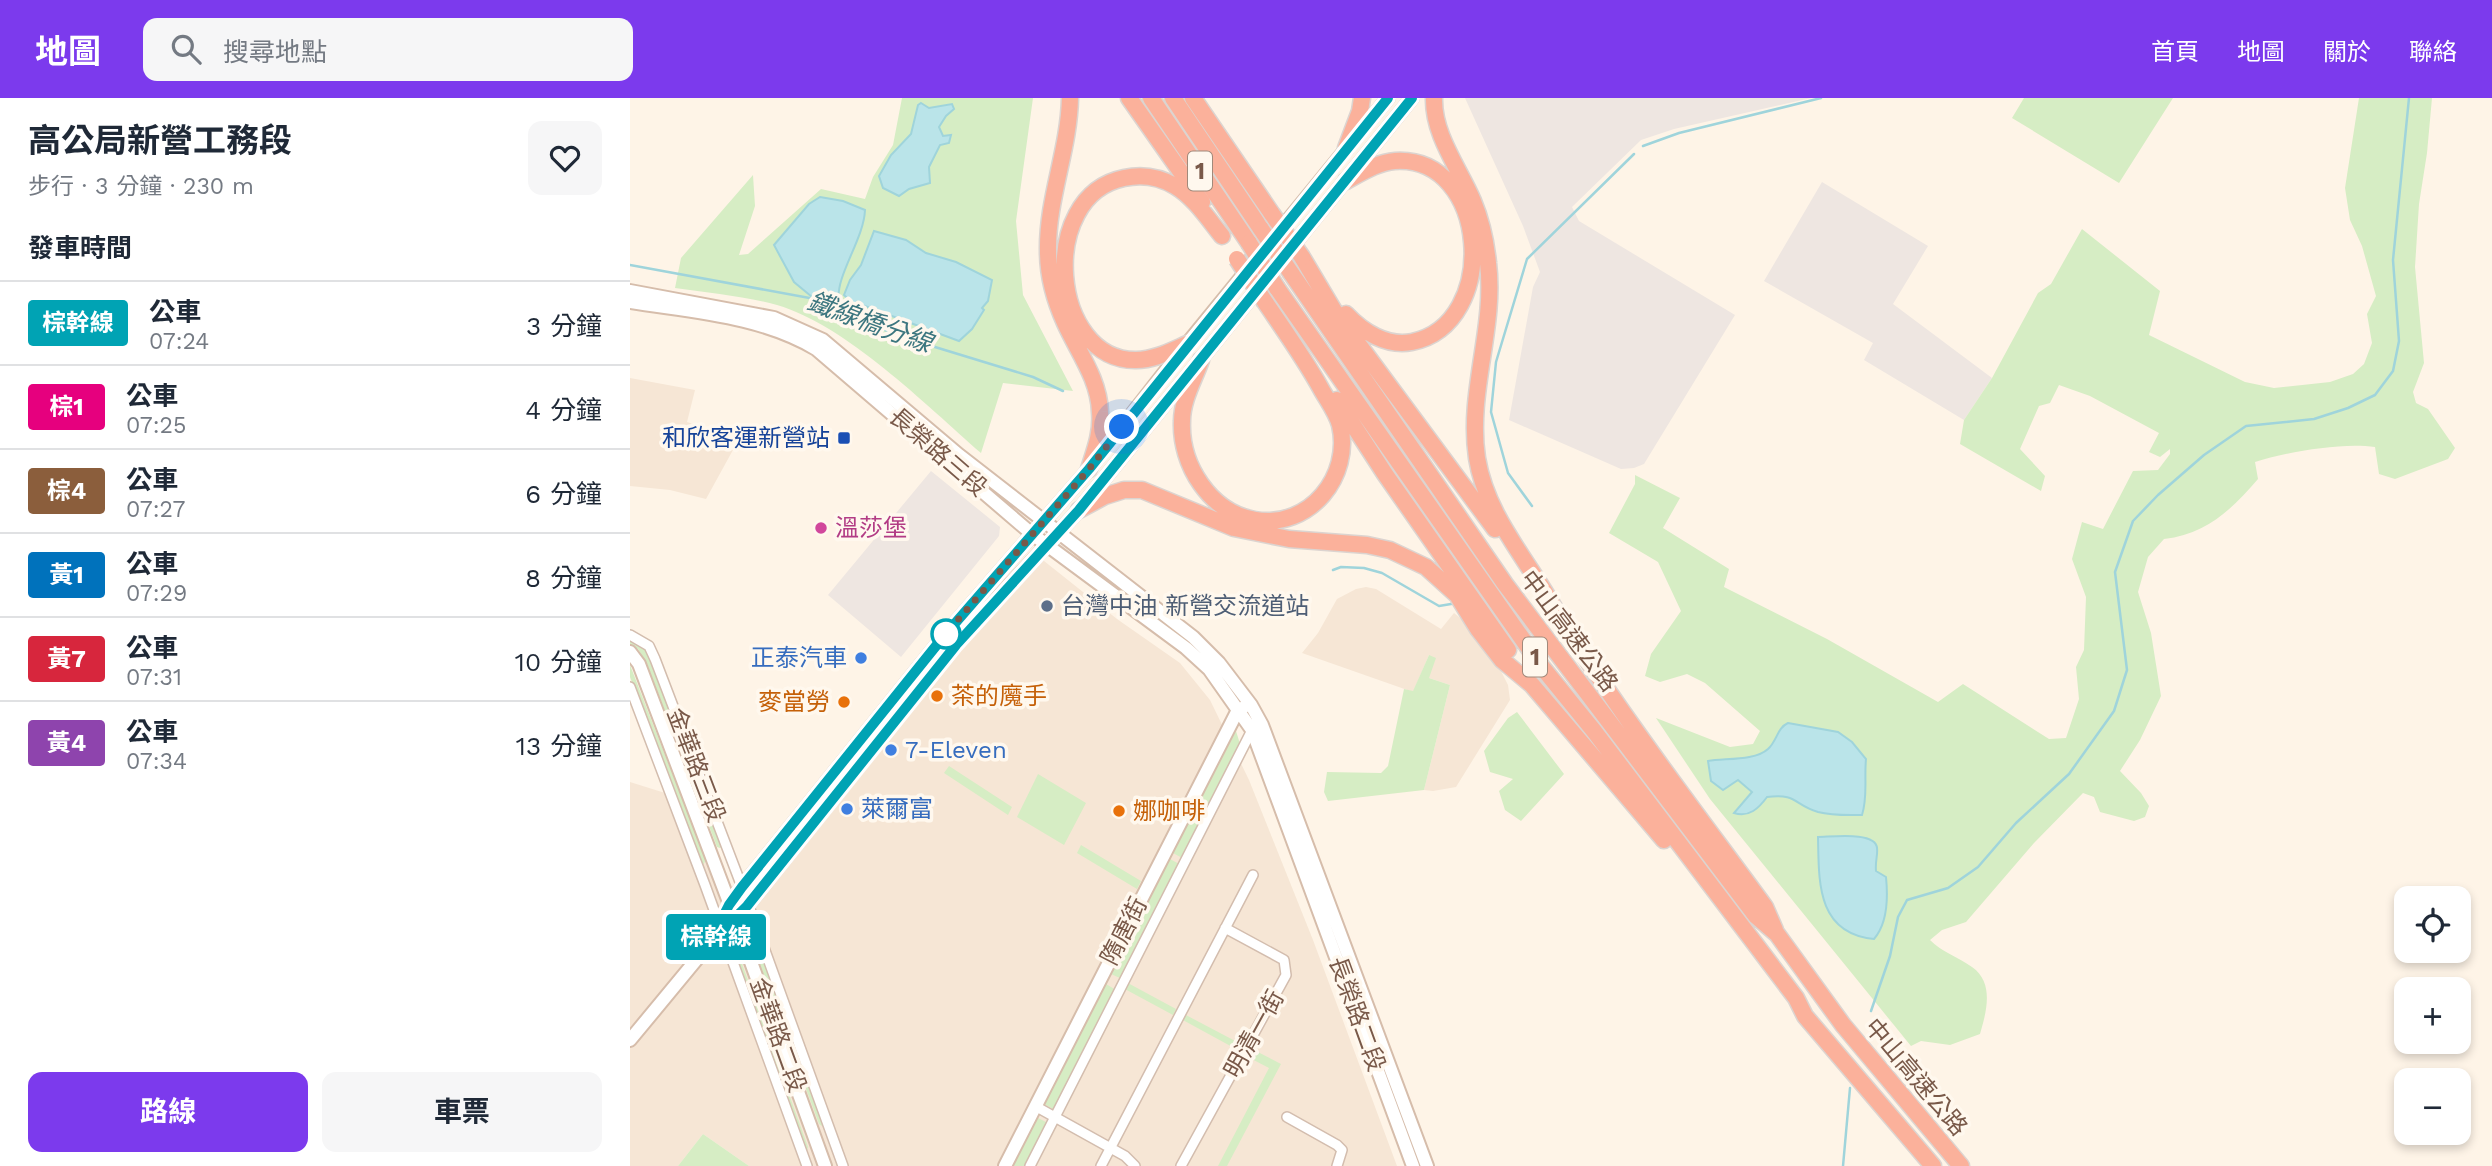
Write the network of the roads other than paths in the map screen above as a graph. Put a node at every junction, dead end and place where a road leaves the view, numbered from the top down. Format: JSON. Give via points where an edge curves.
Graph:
{"nodes":[{"id":1,"x":1070,"y":98,"type":"edge"},
{"id":2,"x":1129,"y":98,"type":"edge"},
{"id":3,"x":1151,"y":98,"type":"edge"},
{"id":4,"x":1173,"y":98,"type":"edge"},
{"id":5,"x":1193,"y":98,"type":"edge"},
{"id":6,"x":1204,"y":98,"type":"edge"},
{"id":7,"x":1362,"y":98,"type":"edge"},
{"id":8,"x":1388,"y":98,"type":"edge"},
{"id":9,"x":1412,"y":98,"type":"edge"},
{"id":10,"x":1434,"y":98,"type":"edge"},
{"id":11,"x":1220,"y":136,"type":"junction"},
{"id":12,"x":1346,"y":148,"type":"junction"},
{"id":13,"x":1346,"y":181,"type":"junction"},
{"id":14,"x":1223,"y":236,"type":"junction"},
{"id":15,"x":1317,"y":281,"type":"junction"},
{"id":16,"x":630,"y":291,"type":"edge"},
{"id":17,"x":630,"y":302,"type":"edge"},
{"id":18,"x":1187,"y":344,"type":"junction"},
{"id":19,"x":1201,"y":360,"type":"junction"},
{"id":20,"x":848,"y":367,"type":"junction"},
{"id":21,"x":1313,"y":372,"type":"junction"},
{"id":22,"x":1089,"y":469,"type":"junction"},
{"id":23,"x":1079,"y":510,"type":"junction"},
{"id":24,"x":1042,"y":522,"type":"junction"},
{"id":25,"x":1056,"y":533,"type":"junction"},
{"id":26,"x":1032,"y":534,"type":"junction"},
{"id":27,"x":1046,"y":544,"type":"junction"},
{"id":28,"x":1558,"y":616,"type":"junction"},
{"id":29,"x":630,"y":635,"type":"edge"},
{"id":30,"x":630,"y":652,"type":"edge"},
{"id":31,"x":1532,"y":685,"type":"junction"},
{"id":32,"x":630,"y":687,"type":"edge"},
{"id":33,"x":1251,"y":705,"type":"junction"},
{"id":34,"x":1238,"y":709,"type":"junction"},
{"id":35,"x":1255,"y":724,"type":"junction"},
{"id":36,"x":1253,"y":875,"type":"dead end"},
{"id":37,"x":742,"y":887,"type":"junction"},
{"id":38,"x":729,"y":905,"type":"junction"},
{"id":39,"x":747,"y":906,"type":"junction"},
{"id":40,"x":735,"y":918,"type":"junction"},
{"id":41,"x":1329,"y":922,"type":"junction"},
{"id":42,"x":1225,"y":928,"type":"junction"},
{"id":43,"x":721,"y":929,"type":"junction"},
{"id":44,"x":1777,"y":934,"type":"junction"},
{"id":45,"x":1805,"y":1017,"type":"junction"},
{"id":46,"x":630,"y":1040,"type":"edge"},
{"id":47,"x":1403,"y":1098,"type":"junction"},
{"id":48,"x":1390,"y":1104,"type":"junction"},
{"id":49,"x":1035,"y":1106,"type":"junction"},
{"id":50,"x":1055,"y":1117,"type":"junction"},
{"id":51,"x":1287,"y":1117,"type":"dead end"},
{"id":52,"x":1111,"y":1148,"type":"junction"},
{"id":53,"x":807,"y":1166,"type":"edge"},
{"id":54,"x":825,"y":1166,"type":"edge"},
{"id":55,"x":843,"y":1166,"type":"edge"},
{"id":56,"x":1005,"y":1166,"type":"edge"},
{"id":57,"x":1030,"y":1166,"type":"edge"},
{"id":58,"x":1101,"y":1166,"type":"edge"},
{"id":59,"x":1135,"y":1166,"type":"edge"},
{"id":60,"x":1181,"y":1166,"type":"edge"},
{"id":61,"x":1337,"y":1166,"type":"edge"},
{"id":62,"x":1413,"y":1166,"type":"edge"},
{"id":63,"x":1427,"y":1166,"type":"edge"},
{"id":64,"x":1933,"y":1166,"type":"edge"},
{"id":65,"x":1962,"y":1166,"type":"edge"}],
"edges":[{"from":1,"to":22,"type":"highway","via":[[1048,250],[1056,301],[1100,406],[1098,439]]},
{"from":2,"to":14,"type":"highway"},
{"from":3,"to":45,"type":"highway","name":"中山高速公路","number":"1","bridge":true,"via":[[1277,288],[1542,667],[1710,883],[1796,998]]},
{"from":4,"to":44,"type":"highway","name":"中山高速公路","number":"1","bridge":true,"via":[[1505,584],[1756,916]]},
{"from":5,"to":11,"type":"highway"},
{"from":6,"to":11,"type":"highway"},
{"from":7,"to":12,"type":"highway"},
{"from":8,"to":12,"type":"street"},
{"from":9,"to":13,"type":"street"},
{"from":10,"to":28,"type":"highway","via":[[1437,122],[1475,204],[1488,262],[1488,309],[1475,411],[1478,460],[1493,508]]},
{"from":11,"to":15,"type":"highway","bridge":true},
{"from":12,"to":18,"type":"street"},
{"from":13,"to":15,"type":"highway","via":[[1393,161],[1415,162],[1437,172],[1457,195],[1469,222],[1471,270],[1466,293],[1444,328],[1427,339],[1404,343],[1380,339],[1359,328]]},
{"from":13,"to":19,"type":"street"},
{"from":14,"to":18,"type":"highway","via":[[1177,187],[1139,175],[1103,185],[1088,197],[1068,234],[1065,274],[1071,304],[1093,343],[1135,360]]},
{"from":14,"to":21,"type":"highway","bridge":true},
{"from":15,"to":28,"type":"highway","via":[[1336,314]]},
{"from":16,"to":20,"type":"street","name":"長榮路三段","via":[[774,318],[823,340]]},
{"from":17,"to":20,"type":"street","name":"長榮路三段","via":[[770,328]]},
{"from":18,"to":22,"type":"street"},
{"from":19,"to":21,"type":"highway","via":[[1182,418],[1186,456],[1219,503],[1255,520],[1303,512],[1328,490],[1336,476],[1342,444],[1339,424]]},
{"from":19,"to":23,"type":"street"},
{"from":20,"to":24,"type":"street","name":"長榮路三段"},
{"from":20,"to":26,"type":"street","name":"長榮路三段"},
{"from":21,"to":31,"type":"highway","via":[[1324,381]]},
{"from":22,"to":24,"type":"street"},
{"from":23,"to":25,"type":"street"},
{"from":23,"to":31,"type":"highway","via":[[1124,490],[1142,491],[1262,535],[1390,550],[1442,580],[1502,660]]},
{"from":24,"to":25,"type":"street","name":"長榮路二段"},
{"from":24,"to":26,"type":"street"},
{"from":25,"to":27,"type":"street"},
{"from":25,"to":33,"type":"street","name":"長榮路二段","via":[[1193,637]]},
{"from":26,"to":27,"type":"street","name":"長榮路二段"},
{"from":26,"to":37,"type":"street","via":[[893,697]]},
{"from":27,"to":34,"type":"street","name":"長榮路二段","via":[[1186,648],[1209,669]]},
{"from":27,"to":39,"type":"street","via":[[956,645]]},
{"from":28,"to":44,"type":"highway","via":[[1765,907]]},
{"from":29,"to":37,"type":"street","name":"金華路三段","via":[[649,646],[655,659]]},
{"from":30,"to":38,"type":"street","name":"金華路三段","via":[[639,664]]},
{"from":31,"to":45,"type":"highway","via":[[1675,853],[1789,1005]]},
{"from":32,"to":43,"type":"street","name":"金華路三段"},
{"from":33,"to":34,"type":"street"},
{"from":33,"to":35,"type":"street","name":"長榮路二段"},
{"from":34,"to":35,"type":"street","name":"長榮路二段"},
{"from":34,"to":49,"type":"street","name":"隋唐街"},
{"from":35,"to":41,"type":"street","name":"長榮路二段"},
{"from":35,"to":50,"type":"street","name":"隋唐街"},
{"from":36,"to":42,"type":"street"},
{"from":37,"to":38,"type":"street"},
{"from":37,"to":39,"type":"street","name":"金華路三段"},
{"from":38,"to":40,"type":"street","name":"金華路二段"},
{"from":38,"to":43,"type":"street"},
{"from":39,"to":40,"type":"street"},
{"from":39,"to":55,"type":"street","name":"金華路二段"},
{"from":40,"to":43,"type":"street"},
{"from":40,"to":54,"type":"street","name":"金華路二段"},
{"from":41,"to":47,"type":"street","name":"長榮路二段"},
{"from":41,"to":48,"type":"street","name":"長榮路二段"},
{"from":42,"to":52,"type":"street"},
{"from":42,"to":60,"type":"street","name":"明清一街","via":[[1284,960],[1286,975]]},
{"from":43,"to":46,"type":"street"},
{"from":43,"to":53,"type":"street","name":"金華路二段"},
{"from":44,"to":65,"type":"highway","name":"中山高速公路","number":"1","via":[[1843,1025]]},
{"from":45,"to":64,"type":"highway","name":"中山高速公路","number":"1"},
{"from":47,"to":48,"type":"street","name":"長榮路二段"},
{"from":47,"to":63,"type":"street","name":"長榮路二段"},
{"from":48,"to":62,"type":"street","name":"長榮路二段"},
{"from":49,"to":50,"type":"street"},
{"from":49,"to":56,"type":"street","name":"隋唐街"},
{"from":50,"to":52,"type":"street"},
{"from":50,"to":57,"type":"street","name":"隋唐街"},
{"from":51,"to":61,"type":"street","via":[[1337,1145],[1342,1150]]},
{"from":52,"to":58,"type":"street"},
{"from":52,"to":59,"type":"street"}]}
